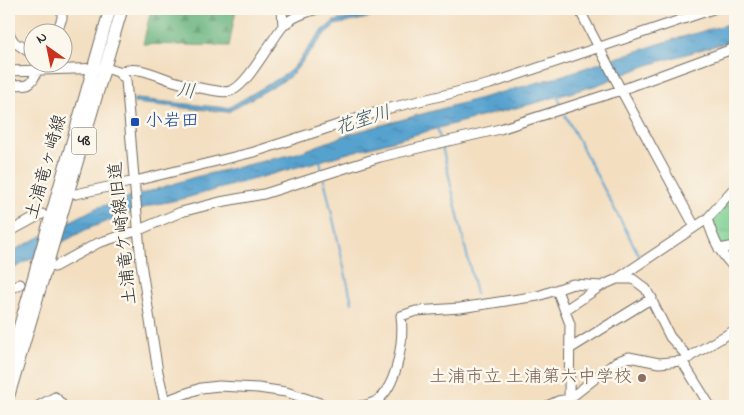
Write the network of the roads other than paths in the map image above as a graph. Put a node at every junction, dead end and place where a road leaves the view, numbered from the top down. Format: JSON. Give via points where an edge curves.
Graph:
{"nodes":[{"id":1,"x":62,"y":9,"type":"edge"},
{"id":2,"x":110,"y":9,"type":"edge"},
{"id":3,"x":122,"y":9,"type":"edge"},
{"id":4,"x":282,"y":9,"type":"edge"},
{"id":5,"x":317,"y":9,"type":"edge"},
{"id":6,"x":579,"y":9,"type":"edge"},
{"id":7,"x":713,"y":9,"type":"edge"},
{"id":8,"x":61,"y":22,"type":"edge"},
{"id":9,"x":283,"y":26,"type":"junction"},
{"id":10,"x":9,"y":34,"type":"edge"},
{"id":11,"x":22,"y":47,"type":"edge"},
{"id":12,"x":600,"y":48,"type":"junction"},
{"id":13,"x":735,"y":48,"type":"edge"},
{"id":14,"x":72,"y":67,"type":"edge"},
{"id":15,"x":92,"y":68,"type":"junction"},
{"id":16,"x":106,"y":68,"type":"junction"},
{"id":17,"x":9,"y":71,"type":"edge"},
{"id":18,"x":22,"y":71,"type":"edge"},
{"id":19,"x":36,"y":72,"type":"edge"},
{"id":20,"x":118,"y":72,"type":"junction"},
{"id":21,"x":9,"y":84,"type":"edge"},
{"id":22,"x":621,"y":90,"type":"junction"},
{"id":23,"x":135,"y":184,"type":"junction"},
{"id":24,"x":733,"y":193,"type":"edge"},
{"id":25,"x":76,"y":194,"type":"dead end"},
{"id":26,"x":46,"y":217,"type":"junction"},
{"id":27,"x":707,"y":219,"type":"junction"},
{"id":28,"x":695,"y":227,"type":"junction"},
{"id":29,"x":139,"y":228,"type":"junction"},
{"id":30,"x":9,"y":232,"type":"edge"},
{"id":31,"x":735,"y":246,"type":"edge"},
{"id":32,"x":719,"y":249,"type":"junction"},
{"id":33,"x":50,"y":266,"type":"junction"},
{"id":34,"x":735,"y":268,"type":"edge"},
{"id":35,"x":617,"y":279,"type":"junction"},
{"id":36,"x":20,"y":284,"type":"dead end"},
{"id":37,"x":600,"y":286,"type":"junction"},
{"id":38,"x":9,"y":290,"type":"edge"},
{"id":39,"x":557,"y":290,"type":"junction"},
{"id":40,"x":652,"y":298,"type":"junction"},
{"id":41,"x":565,"y":310,"type":"junction"},
{"id":42,"x":735,"y":330,"type":"edge"},
{"id":43,"x":571,"y":348,"type":"junction"},
{"id":44,"x":685,"y":359,"type":"junction"},
{"id":45,"x":9,"y":362,"type":"edge"},
{"id":46,"x":9,"y":395,"type":"edge"},
{"id":47,"x":569,"y":399,"type":"junction"},
{"id":48,"x":165,"y":404,"type":"edge"},
{"id":49,"x":316,"y":404,"type":"edge"},
{"id":50,"x":38,"y":406,"type":"edge"},
{"id":51,"x":63,"y":406,"type":"edge"},
{"id":52,"x":329,"y":406,"type":"edge"},
{"id":53,"x":360,"y":406,"type":"edge"},
{"id":54,"x":547,"y":406,"type":"edge"},
{"id":55,"x":710,"y":406,"type":"edge"}],
"edges":[{"from":1,"to":8,"type":"street"},
{"from":2,"to":15,"type":"main road","name":"土浦竜ヶ崎線","number":"48"},
{"from":3,"to":16,"type":"main road","name":"土浦竜ヶ崎線","number":"48"},
{"from":4,"to":9,"type":"street"},
{"from":5,"to":9,"type":"street","via":[[296,16]]},
{"from":6,"to":12,"type":"street"},
{"from":7,"to":12,"type":"street"},
{"from":9,"to":20,"type":"street","via":[[233,91],[206,89],[146,70]]},
{"from":10,"to":11,"type":"street"},
{"from":12,"to":22,"type":"street"},
{"from":12,"to":23,"type":"street","via":[[490,84],[390,108],[254,152]]},
{"from":13,"to":22,"type":"street"},
{"from":14,"to":15,"type":"street"},
{"from":15,"to":16,"type":"street"},
{"from":15,"to":26,"type":"main road","name":"土浦竜ヶ崎線","number":"48"},
{"from":16,"to":20,"type":"street"},
{"from":16,"to":33,"type":"main road","name":"土浦竜ヶ崎線","number":"48","via":[[62,214]]},
{"from":17,"to":18,"type":"street"},
{"from":19,"to":21,"type":"street","via":[[34,80],[27,85]]},
{"from":20,"to":23,"type":"street","name":"土浦竜ケ崎線旧道","via":[[124,76],[128,86]]},
{"from":22,"to":28,"type":"street"},
{"from":22,"to":29,"type":"street","via":[[500,129],[380,157],[264,194],[181,212]]},
{"from":23,"to":25,"type":"street"},
{"from":23,"to":29,"type":"street","name":"土浦竜ケ崎線旧道"},
{"from":24,"to":27,"type":"street"},
{"from":26,"to":30,"type":"street"},
{"from":26,"to":45,"type":"main road","name":"土浦竜ヶ崎線","number":"48","via":[[35,272]]},
{"from":27,"to":28,"type":"street"},
{"from":27,"to":32,"type":"street"},
{"from":28,"to":35,"type":"street"},
{"from":29,"to":33,"type":"street"},
{"from":29,"to":48,"type":"street","name":"土浦竜ケ崎線旧道","via":[[147,306]]},
{"from":31,"to":32,"type":"street"},
{"from":32,"to":34,"type":"street"},
{"from":33,"to":46,"type":"main road","name":"土浦竜ヶ崎線","number":"48"},
{"from":35,"to":37,"type":"street"},
{"from":35,"to":40,"type":"street","via":[[633,279]]},
{"from":36,"to":38,"type":"street"},
{"from":37,"to":39,"type":"street","via":[[573,284]]},
{"from":37,"to":41,"type":"street"},
{"from":39,"to":41,"type":"street"},
{"from":39,"to":53,"type":"street","via":[[401,316],[403,331],[389,386],[380,398]]},
{"from":40,"to":43,"type":"street"},
{"from":40,"to":44,"type":"street","via":[[670,337]]},
{"from":41,"to":43,"type":"street","via":[[570,324]]},
{"from":42,"to":44,"type":"street"},
{"from":43,"to":47,"type":"street"},
{"from":44,"to":47,"type":"street","via":[[659,363],[629,357],[604,370]]},
{"from":44,"to":55,"type":"street"},
{"from":47,"to":54,"type":"street"},
{"from":48,"to":49,"type":"street","via":[[201,388],[219,386],[286,392]]},
{"from":49,"to":52,"type":"street"},
{"from":50,"to":51,"type":"street","via":[[55,396]]}]}
